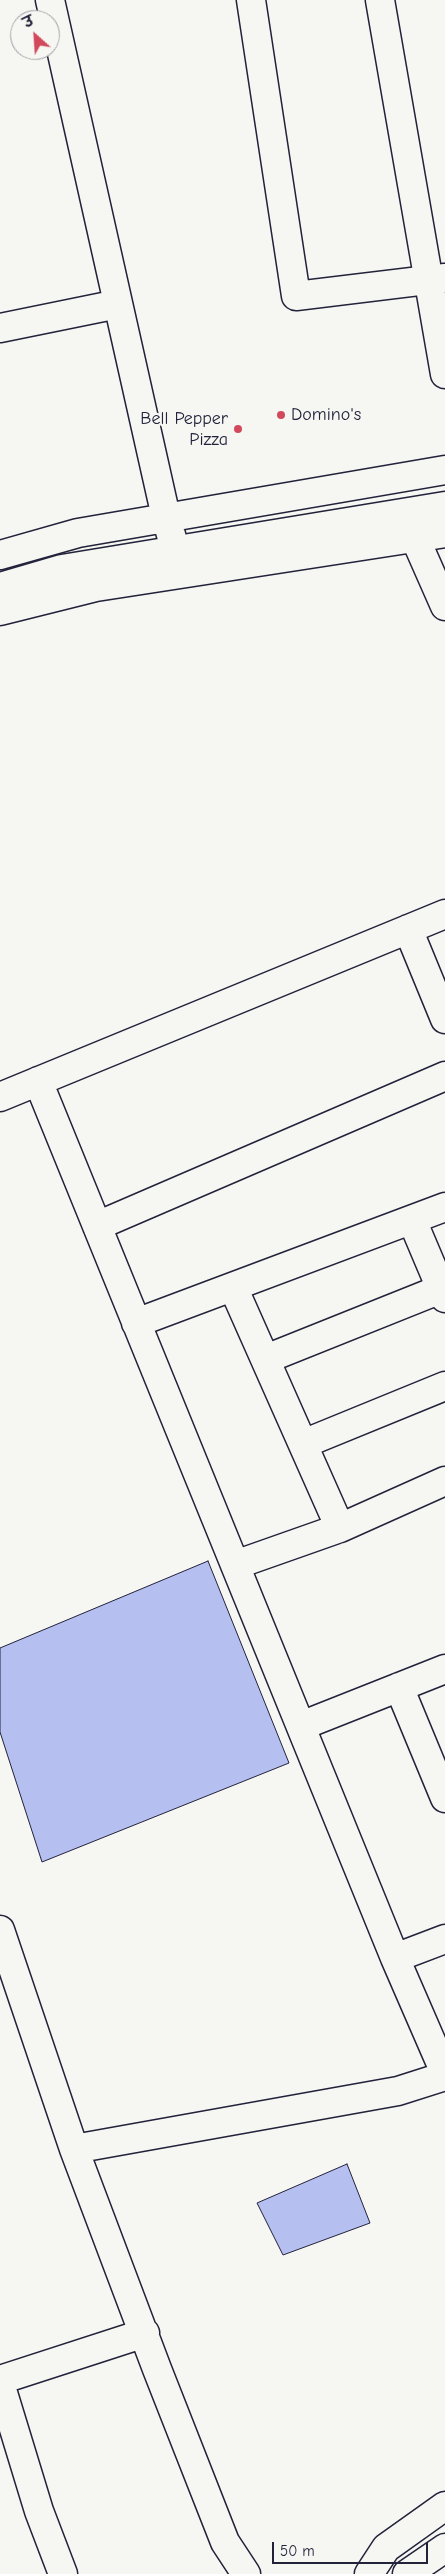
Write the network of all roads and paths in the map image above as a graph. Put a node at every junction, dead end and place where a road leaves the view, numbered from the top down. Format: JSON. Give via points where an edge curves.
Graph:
{"nodes":[{"id":1,"x":50,"y":0,"type":"edge"},
{"id":2,"x":251,"y":0,"type":"edge"},
{"id":3,"x":380,"y":0,"type":"edge"},
{"id":4,"x":437,"y":280,"type":"edge"},
{"id":5,"x":118,"y":304,"type":"junction"},
{"id":6,"x":0,"y":328,"type":"edge"},
{"id":7,"x":445,"y":374,"type":"edge"},
{"id":8,"x":445,"y":470,"type":"edge"},
{"id":9,"x":445,"y":506,"type":"edge"},
{"id":10,"x":166,"y":517,"type":"junction"},
{"id":11,"x":445,"y":533,"type":"edge"},
{"id":12,"x":415,"y":538,"type":"junction"},
{"id":13,"x":175,"y":549,"type":"junction"},
{"id":14,"x":0,"y":555,"type":"edge"},
{"id":15,"x":0,"y":587,"type":"edge"},
{"id":16,"x":445,"y":606,"type":"edge"},
{"id":17,"x":0,"y":610,"type":"edge"},
{"id":18,"x":445,"y":914,"type":"edge"},
{"id":19,"x":408,"y":929,"type":"junction"},
{"id":20,"x":445,"y":1019,"type":"edge"},
{"id":21,"x":445,"y":1076,"type":"edge"},
{"id":22,"x":38,"y":1081,"type":"junction"},
{"id":23,"x":0,"y":1097,"type":"edge"},
{"id":24,"x":445,"y":1207,"type":"edge"},
{"id":25,"x":412,"y":1220,"type":"junction"},
{"id":26,"x":97,"y":1226,"type":"junction"},
{"id":27,"x":233,"y":1287,"type":"junction"},
{"id":28,"x":443,"y":1294,"type":"edge"},
{"id":29,"x":136,"y":1323,"type":"junction"},
{"id":30,"x":266,"y":1359,"type":"junction"},
{"id":31,"x":445,"y":1386,"type":"edge"},
{"id":32,"x":303,"y":1444,"type":"junction"},
{"id":33,"x":445,"y":1481,"type":"edge"},
{"id":34,"x":340,"y":1528,"type":"junction"},
{"id":35,"x":235,"y":1565,"type":"junction"},
{"id":36,"x":445,"y":1668,"type":"edge"},
{"id":37,"x":399,"y":1687,"type":"junction"},
{"id":38,"x":301,"y":1726,"type":"junction"},
{"id":39,"x":438,"y":1763,"type":"edge"},
{"id":40,"x":445,"y":1798,"type":"edge"},
{"id":41,"x":1,"y":1935,"type":"edge"},
{"id":42,"x":445,"y":1939,"type":"edge"},
{"id":43,"x":395,"y":1958,"type":"junction"},
{"id":44,"x":445,"y":2075,"type":"edge"},
{"id":45,"x":74,"y":2149,"type":"junction"},
{"id":46,"x":145,"y":2333,"type":"junction"},
{"id":47,"x":0,"y":2382,"type":"edge"},
{"id":48,"x":445,"y":2506,"type":"edge"},
{"id":49,"x":63,"y":2574,"type":"edge"},
{"id":50,"x":246,"y":2574,"type":"edge"},
{"id":51,"x":369,"y":2574,"type":"edge"}],
"edges":[{"from":1,"to":5,"type":"street"},
{"from":2,"to":4,"type":"street","via":[[296,296]]},
{"from":3,"to":4,"type":"street"},
{"from":4,"to":7,"type":"street"},
{"from":5,"to":6,"type":"street"},
{"from":5,"to":10,"type":"street"},
{"from":8,"to":10,"type":"street"},
{"from":9,"to":13,"type":"street"},
{"from":10,"to":13,"type":"street"},
{"from":10,"to":14,"type":"street","via":[[78,533]]},
{"from":11,"to":12,"type":"street"},
{"from":12,"to":16,"type":"street"},
{"from":12,"to":17,"type":"street","via":[[96,587]]},
{"from":13,"to":15,"type":"street","via":[[62,570]]},
{"from":18,"to":19,"type":"street"},
{"from":19,"to":20,"type":"street"},
{"from":19,"to":22,"type":"street"},
{"from":21,"to":26,"type":"street"},
{"from":22,"to":23,"type":"street"},
{"from":22,"to":26,"type":"street"},
{"from":24,"to":25,"type":"street"},
{"from":25,"to":27,"type":"street"},
{"from":25,"to":28,"type":"street"},
{"from":26,"to":29,"type":"street"},
{"from":27,"to":29,"type":"street"},
{"from":27,"to":30,"type":"street"},
{"from":28,"to":30,"type":"street"},
{"from":29,"to":35,"type":"street"},
{"from":30,"to":32,"type":"street"},
{"from":31,"to":32,"type":"street"},
{"from":32,"to":34,"type":"street"},
{"from":33,"to":34,"type":"street"},
{"from":34,"to":35,"type":"street"},
{"from":35,"to":38,"type":"street"},
{"from":36,"to":37,"type":"street"},
{"from":37,"to":38,"type":"street"},
{"from":37,"to":39,"type":"street"},
{"from":38,"to":43,"type":"street"},
{"from":39,"to":40,"type":"street"},
{"from":41,"to":45,"type":"street"},
{"from":42,"to":43,"type":"street"},
{"from":43,"to":44,"type":"street"},
{"from":44,"to":45,"type":"street","via":[[398,2091]]},
{"from":45,"to":46,"type":"street"},
{"from":46,"to":47,"type":"street"},
{"from":46,"to":50,"type":"street","via":[[225,2542]]},
{"from":47,"to":49,"type":"street","via":[[39,2511]]},
{"from":48,"to":51,"type":"street","via":[[386,2548]]}]}
